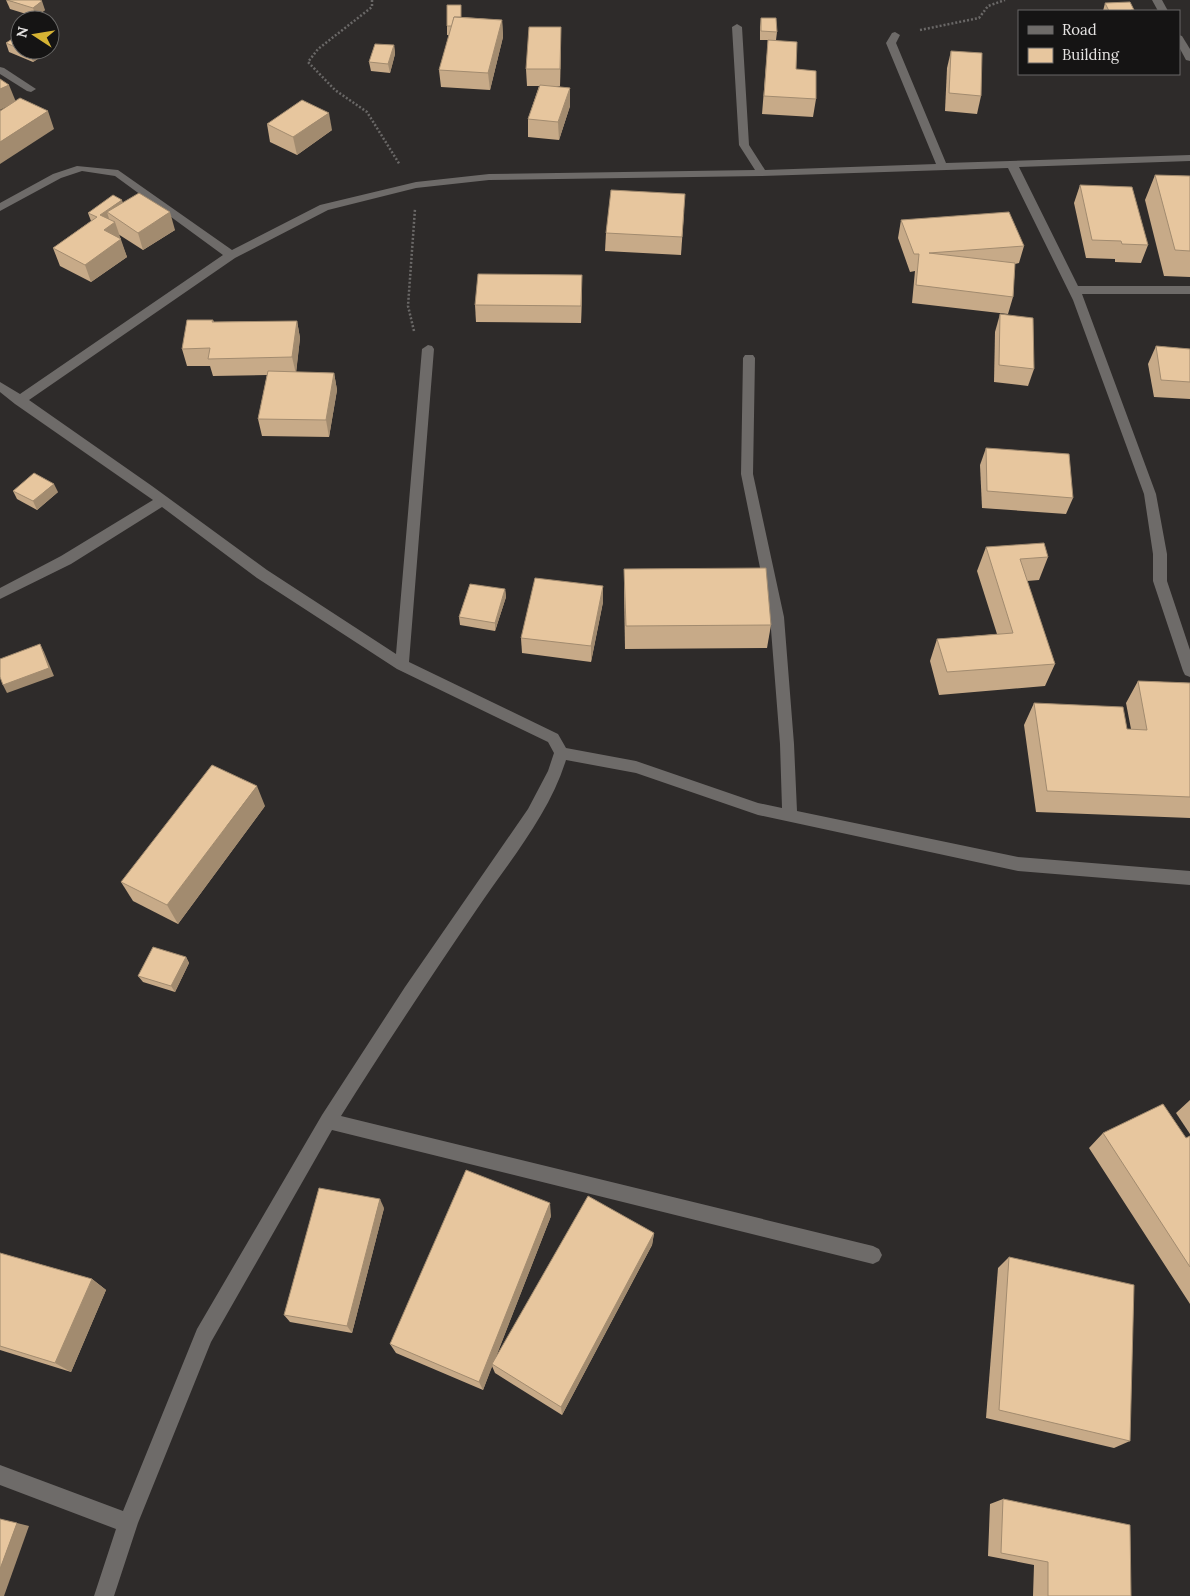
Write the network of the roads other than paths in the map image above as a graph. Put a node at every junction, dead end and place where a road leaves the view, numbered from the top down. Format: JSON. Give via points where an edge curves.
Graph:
{"nodes":[{"id":1,"x":737,"y":28,"type":"dead end"},
{"id":2,"x":895,"y":35,"type":"road end"},
{"id":3,"x":1180,"y":40,"type":"edge"},
{"id":4,"x":1190,"y":58,"type":"edge"},
{"id":5,"x":0,"y":70,"type":"edge"},
{"id":6,"x":31,"y":89,"type":"dead end"},
{"id":7,"x":1190,"y":158,"type":"edge"},
{"id":8,"x":1012,"y":164,"type":"junction"},
{"id":9,"x":942,"y":166,"type":"junction"},
{"id":10,"x":762,"y":173,"type":"junction"},
{"id":11,"x":0,"y":208,"type":"edge"},
{"id":12,"x":231,"y":255,"type":"junction"},
{"id":13,"x":1074,"y":290,"type":"junction"},
{"id":14,"x":1190,"y":290,"type":"edge"},
{"id":15,"x":428,"y":349,"type":"road end"},
{"id":16,"x":749,"y":358,"type":"dead end"},
{"id":17,"x":0,"y":386,"type":"edge"},
{"id":18,"x":19,"y":401,"type":"junction"},
{"id":19,"x":162,"y":501,"type":"junction"},
{"id":20,"x":0,"y":594,"type":"edge"},
{"id":21,"x":402,"y":665,"type":"junction"},
{"id":22,"x":1190,"y":671,"type":"edge"},
{"id":23,"x":561,"y":753,"type":"junction"},
{"id":24,"x":790,"y":816,"type":"junction"},
{"id":25,"x":1190,"y":878,"type":"edge"},
{"id":26,"x":328,"y":1121,"type":"junction"},
{"id":27,"x":873,"y":1255,"type":"dead end"},
{"id":28,"x":0,"y":1475,"type":"edge"},
{"id":29,"x":128,"y":1524,"type":"junction"},
{"id":30,"x":104,"y":1596,"type":"edge"}],
"edges":[{"from":1,"to":10,"type":"street","via":[[744,145]]},
{"from":2,"to":9,"type":"street","via":[[891,43]]},
{"from":3,"to":4,"type":"street"},
{"from":5,"to":6,"type":"street"},
{"from":7,"to":8,"type":"street"},
{"from":8,"to":9,"type":"street"},
{"from":8,"to":13,"type":"street"},
{"from":9,"to":10,"type":"street"},
{"from":10,"to":12,"type":"street","via":[[489,178],[416,185],[324,207]]},
{"from":11,"to":12,"type":"street","via":[[57,176],[81,168],[118,173]]},
{"from":12,"to":18,"type":"street"},
{"from":13,"to":14,"type":"street"},
{"from":13,"to":22,"type":"street","via":[[1150,494],[1160,554],[1160,581]]},
{"from":15,"to":21,"type":"street"},
{"from":16,"to":24,"type":"street","via":[[747,474],[777,617]]},
{"from":17,"to":18,"type":"street"},
{"from":18,"to":19,"type":"street"},
{"from":19,"to":20,"type":"street","via":[[66,560]]},
{"from":19,"to":21,"type":"street","via":[[262,574]]},
{"from":21,"to":23,"type":"street","via":[[554,738]]},
{"from":23,"to":24,"type":"street","via":[[636,767],[758,809]]},
{"from":23,"to":26,"type":"street","via":[[533,814],[411,992]]},
{"from":24,"to":25,"type":"street","via":[[1018,864]]},
{"from":26,"to":27,"type":"street"},
{"from":26,"to":29,"type":"street","via":[[204,1336]]},
{"from":28,"to":29,"type":"street"},
{"from":29,"to":30,"type":"street"}]}
